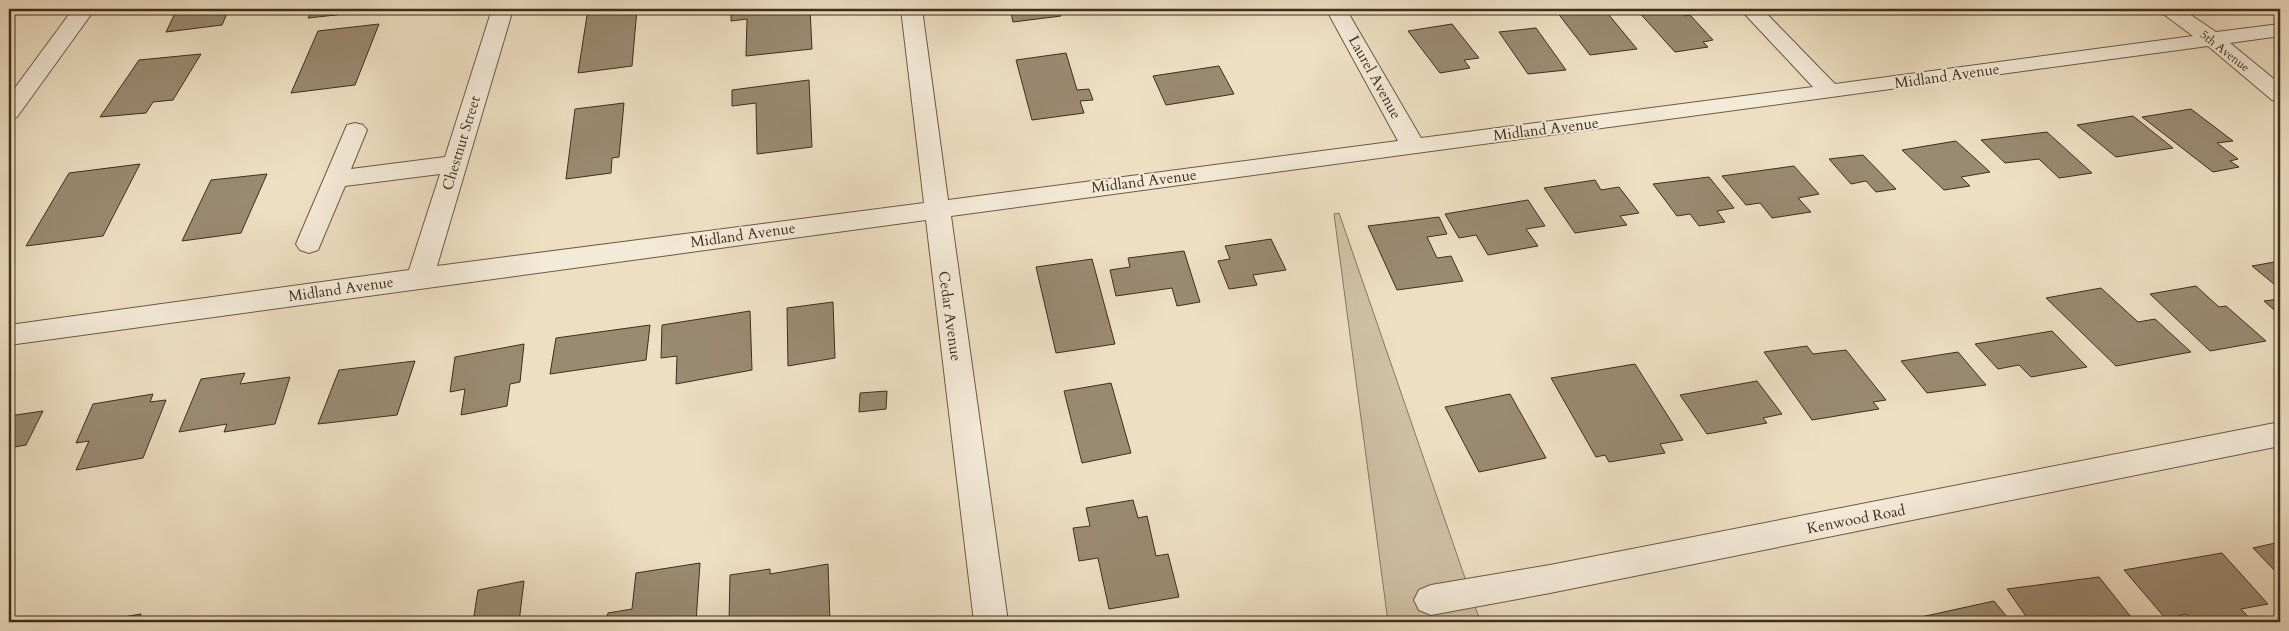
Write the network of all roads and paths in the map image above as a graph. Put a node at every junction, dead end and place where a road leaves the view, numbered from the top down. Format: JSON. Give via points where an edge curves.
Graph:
{"nodes":[{"id":1,"x":84,"y":9,"type":"edge"},
{"id":2,"x":502,"y":9,"type":"edge"},
{"id":3,"x":911,"y":9,"type":"edge"},
{"id":4,"x":1336,"y":9,"type":"edge"},
{"id":5,"x":1750,"y":9,"type":"edge"},
{"id":6,"x":2169,"y":9,"type":"edge"},
{"id":7,"x":2280,"y":30,"type":"edge"},
{"id":8,"x":2213,"y":40,"type":"junction"},
{"id":9,"x":1830,"y":92,"type":"junction"},
{"id":10,"x":2280,"y":95,"type":"edge"},
{"id":11,"x":9,"y":112,"type":"edge"},
{"id":12,"x":355,"y":130,"type":"dead end"},
{"id":13,"x":1413,"y":146,"type":"junction"},
{"id":14,"x":454,"y":164,"type":"junction"},
{"id":15,"x":335,"y":179,"type":"junction"},
{"id":16,"x":936,"y":209,"type":"junction"},
{"id":17,"x":309,"y":244,"type":"dead end"},
{"id":18,"x":420,"y":278,"type":"junction"},
{"id":19,"x":9,"y":335,"type":"edge"},
{"id":20,"x":2280,"y":434,"type":"edge"},
{"id":21,"x":1431,"y":600,"type":"dead end"},
{"id":22,"x":991,"y":622,"type":"edge"}],
"edges":[{"from":1,"to":11,"type":"street"},
{"from":2,"to":14,"type":"street","name":"Chestnut Street"},
{"from":3,"to":16,"type":"street","name":"Cedar Avenue"},
{"from":4,"to":13,"type":"street","name":"Laurel Avenue"},
{"from":5,"to":9,"type":"street"},
{"from":6,"to":8,"type":"street","name":"5th Avenue"},
{"from":7,"to":8,"type":"street","name":"Midland Avenue"},
{"from":8,"to":9,"type":"street","name":"Midland Avenue"},
{"from":8,"to":10,"type":"street","name":"5th Avenue"},
{"from":9,"to":13,"type":"street","name":"Midland Avenue"},
{"from":12,"to":15,"type":"street"},
{"from":13,"to":16,"type":"street","name":"Midland Avenue"},
{"from":14,"to":15,"type":"street"},
{"from":14,"to":18,"type":"street","name":"Chestnut Street"},
{"from":15,"to":17,"type":"street"},
{"from":16,"to":18,"type":"street","name":"Midland Avenue"},
{"from":16,"to":22,"type":"street","name":"Cedar Avenue"},
{"from":18,"to":19,"type":"street","name":"Midland Avenue"},
{"from":20,"to":21,"type":"street","name":"Kenwood Road"}]}
